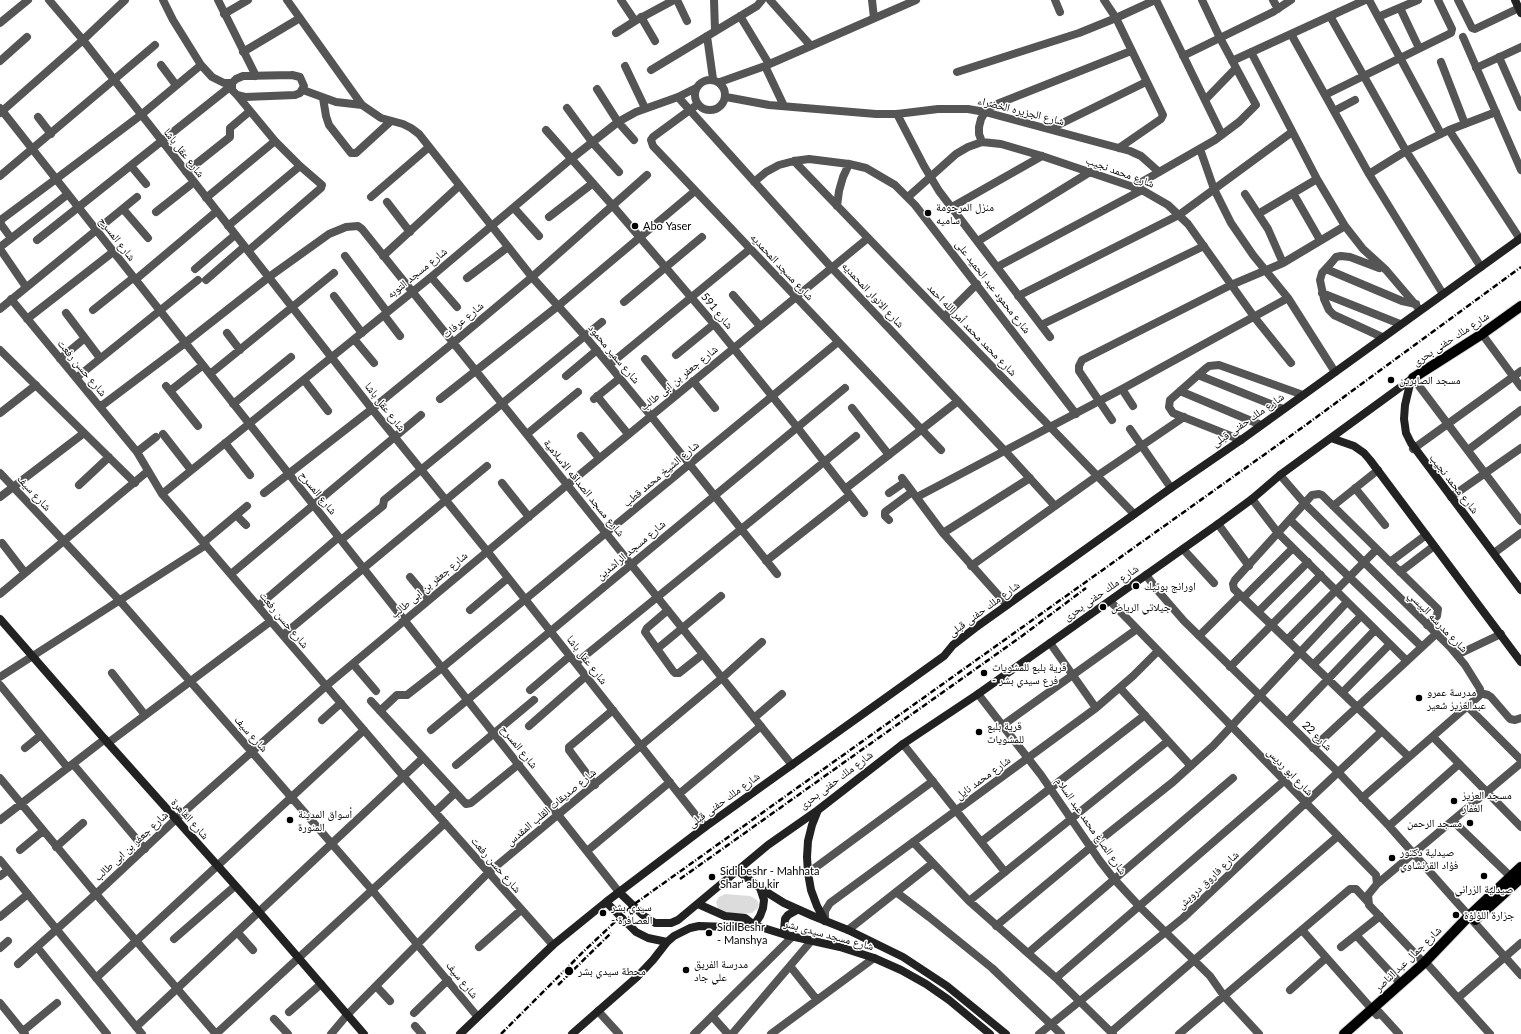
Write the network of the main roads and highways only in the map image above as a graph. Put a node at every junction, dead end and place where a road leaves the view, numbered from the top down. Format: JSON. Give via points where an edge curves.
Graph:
{"nodes":[{"id":1,"x":1521,"y":306,"type":"edge"},
{"id":2,"x":1412,"y":379,"type":"road end"},
{"id":3,"x":1521,"y":867,"type":"edge"},
{"id":4,"x":1521,"y":878,"type":"edge"},
{"id":5,"x":1471,"y":919,"type":"junction"},
{"id":6,"x":1427,"y":964,"type":"junction"},
{"id":7,"x":1376,"y":1012,"type":"junction"},
{"id":8,"x":1344,"y":1034,"type":"edge"},
{"id":9,"x":1354,"y":1034,"type":"edge"}],
"edges":[{"from":1,"to":2,"type":"main road","name":"شارع ملك حفنى بحرى"},
{"from":3,"to":5,"type":"main road","name":"شارع جمال عبد الناصر"},
{"from":4,"to":5,"type":"main road","name":"شارع جمال عبد الناصر"},
{"from":5,"to":6,"type":"main road","name":"شارع جمال عبد الناصر"},
{"from":6,"to":7,"type":"main road","name":"شارع جمال عبد الناصر"},
{"from":6,"to":7,"type":"main road","name":"شارع جمال عبد الناصر","via":[[1400,984]]},
{"from":7,"to":8,"type":"main road","name":"شارع جمال عبد الناصر"},
{"from":7,"to":9,"type":"main road","name":"شارع جمال عبد الناصر"}]}
